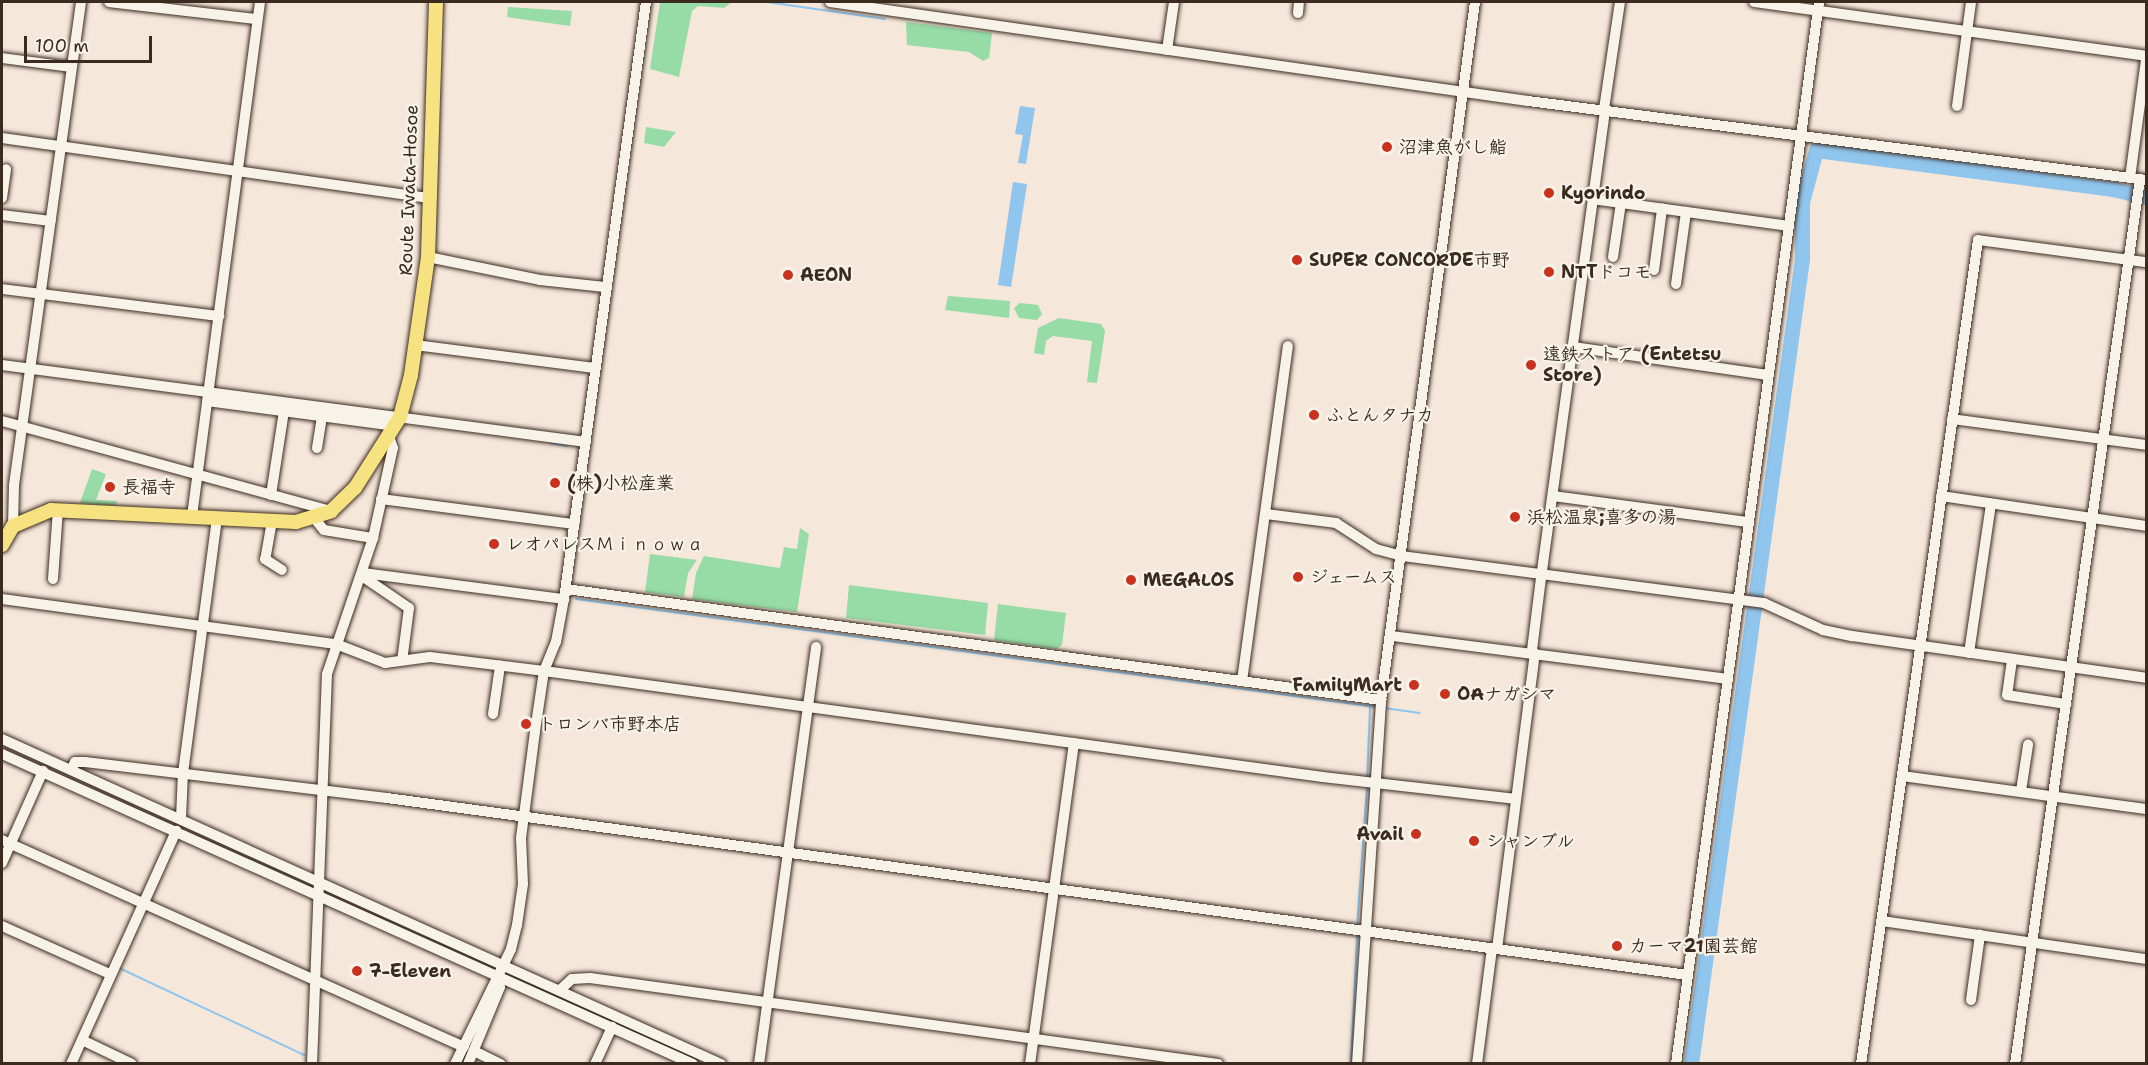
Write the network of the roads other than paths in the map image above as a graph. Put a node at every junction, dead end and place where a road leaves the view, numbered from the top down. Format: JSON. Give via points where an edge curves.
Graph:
{"nodes":[{"id":1,"x":81,"y":2,"type":"edge"},
{"id":2,"x":109,"y":2,"type":"edge"},
{"id":3,"x":260,"y":2,"type":"edge"},
{"id":4,"x":436,"y":2,"type":"edge"},
{"id":5,"x":646,"y":2,"type":"edge"},
{"id":6,"x":830,"y":2,"type":"edge"},
{"id":7,"x":1174,"y":2,"type":"edge"},
{"id":8,"x":1475,"y":2,"type":"edge"},
{"id":9,"x":1620,"y":2,"type":"edge"},
{"id":10,"x":1754,"y":2,"type":"edge"},
{"id":11,"x":1971,"y":2,"type":"edge"},
{"id":12,"x":902,"y":6,"type":"edge"},
{"id":13,"x":1819,"y":6,"type":"edge"},
{"id":14,"x":257,"y":20,"type":"junction"},
{"id":15,"x":1967,"y":31,"type":"junction"},
{"id":16,"x":1167,"y":50,"type":"junction"},
{"id":17,"x":2146,"y":56,"type":"edge"},
{"id":18,"x":2,"y":58,"type":"edge"},
{"id":19,"x":2146,"y":60,"type":"edge"},
{"id":20,"x":70,"y":67,"type":"junction"},
{"id":21,"x":1463,"y":92,"type":"junction"},
{"id":22,"x":1957,"y":106,"type":"dead end"},
{"id":23,"x":1604,"y":114,"type":"junction"},
{"id":24,"x":1801,"y":136,"type":"junction"},
{"id":25,"x":2,"y":138,"type":"edge"},
{"id":26,"x":60,"y":146,"type":"junction"},
{"id":27,"x":6,"y":169,"type":"dead end"},
{"id":28,"x":238,"y":171,"type":"junction"},
{"id":29,"x":2138,"y":186,"type":"edge"},
{"id":30,"x":2,"y":198,"type":"edge"},
{"id":31,"x":428,"y":198,"type":"junction"},
{"id":32,"x":1592,"y":199,"type":"junction"},
{"id":33,"x":1621,"y":203,"type":"junction"},
{"id":34,"x":1662,"y":209,"type":"junction"},
{"id":35,"x":1686,"y":212,"type":"junction"},
{"id":36,"x":2,"y":215,"type":"edge"},
{"id":37,"x":51,"y":221,"type":"junction"},
{"id":38,"x":1789,"y":226,"type":"junction"},
{"id":39,"x":428,"y":257,"type":"junction"},
{"id":40,"x":1613,"y":257,"type":"dead end"},
{"id":41,"x":2129,"y":259,"type":"junction"},
{"id":42,"x":2146,"y":262,"type":"edge"},
{"id":43,"x":1654,"y":270,"type":"dead end"},
{"id":44,"x":1676,"y":284,"type":"dead end"},
{"id":45,"x":605,"y":287,"type":"junction"},
{"id":46,"x":2,"y":289,"type":"edge"},
{"id":47,"x":41,"y":294,"type":"junction"},
{"id":48,"x":219,"y":316,"type":"junction"},
{"id":49,"x":415,"y":345,"type":"junction"},
{"id":50,"x":1288,"y":346,"type":"dead end"},
{"id":51,"x":1573,"y":347,"type":"junction"},
{"id":52,"x":2,"y":365,"type":"edge"},
{"id":53,"x":595,"y":368,"type":"junction"},
{"id":54,"x":30,"y":369,"type":"junction"},
{"id":55,"x":1768,"y":375,"type":"junction"},
{"id":56,"x":208,"y":396,"type":"junction"},
{"id":57,"x":284,"y":411,"type":"junction"},
{"id":58,"x":323,"y":412,"type":"junction"},
{"id":59,"x":1952,"y":419,"type":"junction"},
{"id":60,"x":2,"y":420,"type":"edge"},
{"id":61,"x":22,"y":424,"type":"junction"},
{"id":62,"x":394,"y":427,"type":"junction"},
{"id":63,"x":2103,"y":439,"type":"junction"},
{"id":64,"x":586,"y":442,"type":"junction"},
{"id":65,"x":2146,"y":445,"type":"edge"},
{"id":66,"x":317,"y":448,"type":"dead end"},
{"id":67,"x":197,"y":474,"type":"junction"},
{"id":68,"x":271,"y":495,"type":"junction"},
{"id":69,"x":1553,"y":496,"type":"junction"},
{"id":70,"x":1941,"y":496,"type":"junction"},
{"id":71,"x":381,"y":499,"type":"junction"},
{"id":72,"x":1991,"y":504,"type":"junction"},
{"id":73,"x":58,"y":509,"type":"junction"},
{"id":74,"x":331,"y":512,"type":"junction"},
{"id":75,"x":1266,"y":514,"type":"junction"},
{"id":76,"x":192,"y":516,"type":"junction"},
{"id":77,"x":217,"y":517,"type":"junction"},
{"id":78,"x":315,"y":519,"type":"junction"},
{"id":79,"x":2093,"y":519,"type":"junction"},
{"id":80,"x":272,"y":521,"type":"junction"},
{"id":81,"x":1749,"y":522,"type":"junction"},
{"id":82,"x":574,"y":524,"type":"junction"},
{"id":83,"x":13,"y":526,"type":"junction"},
{"id":84,"x":2146,"y":526,"type":"edge"},
{"id":85,"x":373,"y":538,"type":"junction"},
{"id":86,"x":2,"y":540,"type":"edge"},
{"id":87,"x":1402,"y":556,"type":"junction"},
{"id":88,"x":282,"y":570,"type":"dead end"},
{"id":89,"x":363,"y":574,"type":"junction"},
{"id":90,"x":1543,"y":574,"type":"junction"},
{"id":91,"x":52,"y":579,"type":"dead end"},
{"id":92,"x":565,"y":594,"type":"junction"},
{"id":93,"x":2,"y":599,"type":"edge"},
{"id":94,"x":1738,"y":599,"type":"junction"},
{"id":95,"x":200,"y":626,"type":"junction"},
{"id":96,"x":1392,"y":636,"type":"junction"},
{"id":97,"x":336,"y":644,"type":"junction"},
{"id":98,"x":1921,"y":645,"type":"junction"},
{"id":99,"x":816,"y":647,"type":"dead end"},
{"id":100,"x":1969,"y":653,"type":"junction"},
{"id":101,"x":1535,"y":654,"type":"junction"},
{"id":102,"x":2012,"y":660,"type":"junction"},
{"id":103,"x":402,"y":661,"type":"junction"},
{"id":104,"x":500,"y":666,"type":"junction"},
{"id":105,"x":2071,"y":667,"type":"junction"},
{"id":106,"x":544,"y":671,"type":"junction"},
{"id":107,"x":2146,"y":678,"type":"edge"},
{"id":108,"x":1727,"y":679,"type":"junction"},
{"id":109,"x":1242,"y":681,"type":"junction"},
{"id":110,"x":1375,"y":699,"type":"junction"},
{"id":111,"x":2066,"y":704,"type":"junction"},
{"id":112,"x":809,"y":707,"type":"junction"},
{"id":113,"x":493,"y":714,"type":"dead end"},
{"id":114,"x":2,"y":739,"type":"edge"},
{"id":115,"x":1074,"y":743,"type":"junction"},
{"id":116,"x":2028,"y":745,"type":"dead end"},
{"id":117,"x":2,"y":754,"type":"edge"},
{"id":118,"x":71,"y":770,"type":"junction"},
{"id":119,"x":43,"y":771,"type":"junction"},
{"id":120,"x":183,"y":773,"type":"junction"},
{"id":121,"x":1902,"y":776,"type":"junction"},
{"id":122,"x":1376,"y":782,"type":"junction"},
{"id":123,"x":319,"y":790,"type":"junction"},
{"id":124,"x":2021,"y":790,"type":"junction"},
{"id":125,"x":2053,"y":794,"type":"junction"},
{"id":126,"x":1516,"y":799,"type":"junction"},
{"id":127,"x":2146,"y":810,"type":"edge"},
{"id":128,"x":181,"y":818,"type":"junction"},
{"id":129,"x":523,"y":818,"type":"junction"},
{"id":130,"x":176,"y":831,"type":"junction"},
{"id":131,"x":6,"y":842,"type":"edge"},
{"id":132,"x":787,"y":854,"type":"junction"},
{"id":133,"x":2,"y":863,"type":"edge"},
{"id":134,"x":316,"y":881,"type":"junction"},
{"id":135,"x":1054,"y":890,"type":"junction"},
{"id":136,"x":316,"y":895,"type":"junction"},
{"id":137,"x":142,"y":903,"type":"junction"},
{"id":138,"x":1882,"y":921,"type":"junction"},
{"id":139,"x":2,"y":926,"type":"edge"},
{"id":140,"x":1365,"y":932,"type":"junction"},
{"id":141,"x":1980,"y":935,"type":"junction"},
{"id":142,"x":2032,"y":943,"type":"junction"},
{"id":143,"x":1495,"y":949,"type":"junction"},
{"id":144,"x":2146,"y":959,"type":"edge"},
{"id":145,"x":503,"y":964,"type":"junction"},
{"id":146,"x":110,"y":974,"type":"junction"},
{"id":147,"x":1688,"y":975,"type":"junction"},
{"id":148,"x":497,"y":978,"type":"junction"},
{"id":149,"x":314,"y":980,"type":"junction"},
{"id":150,"x":560,"y":990,"type":"junction"},
{"id":151,"x":1971,"y":1000,"type":"dead end"},
{"id":152,"x":768,"y":1001,"type":"junction"},
{"id":153,"x":612,"y":1027,"type":"junction"},
{"id":154,"x":1034,"y":1037,"type":"junction"},
{"id":155,"x":82,"y":1040,"type":"junction"},
{"id":156,"x":469,"y":1049,"type":"junction"},
{"id":157,"x":313,"y":1063,"type":"edge"},
{"id":158,"x":72,"y":1064,"type":"edge"},
{"id":159,"x":132,"y":1064,"type":"edge"},
{"id":160,"x":455,"y":1064,"type":"edge"},
{"id":161,"x":468,"y":1064,"type":"edge"},
{"id":162,"x":501,"y":1064,"type":"edge"},
{"id":163,"x":595,"y":1064,"type":"edge"},
{"id":164,"x":693,"y":1064,"type":"edge"},
{"id":165,"x":722,"y":1064,"type":"edge"},
{"id":166,"x":759,"y":1064,"type":"edge"},
{"id":167,"x":1030,"y":1064,"type":"edge"},
{"id":168,"x":1218,"y":1064,"type":"edge"},
{"id":169,"x":1357,"y":1064,"type":"edge"},
{"id":170,"x":1477,"y":1064,"type":"edge"},
{"id":171,"x":1676,"y":1064,"type":"edge"},
{"id":172,"x":1861,"y":1064,"type":"edge"},
{"id":173,"x":2015,"y":1064,"type":"edge"}],
"edges":[{"from":1,"to":20,"type":"street"},
{"from":2,"to":14,"type":"street"},
{"from":3,"to":14,"type":"street"},
{"from":4,"to":31,"type":"main road","name":"Route Iwata-Hosoe"},
{"from":5,"to":45,"type":"street"},
{"from":6,"to":12,"type":"street"},
{"from":7,"to":16,"type":"street"},
{"from":8,"to":21,"type":"street"},
{"from":9,"to":23,"type":"street"},
{"from":10,"to":13,"type":"street"},
{"from":11,"to":15,"type":"street"},
{"from":12,"to":16,"type":"street"},
{"from":13,"to":15,"type":"street"},
{"from":13,"to":24,"type":"street"},
{"from":14,"to":28,"type":"street"},
{"from":15,"to":17,"type":"street"},
{"from":15,"to":22,"type":"street"},
{"from":16,"to":21,"type":"street"},
{"from":18,"to":20,"type":"street"},
{"from":19,"to":29,"type":"street"},
{"from":20,"to":26,"type":"street"},
{"from":21,"to":23,"type":"street"},
{"from":21,"to":87,"type":"street"},
{"from":23,"to":24,"type":"street"},
{"from":23,"to":32,"type":"street"},
{"from":24,"to":29,"type":"street"},
{"from":24,"to":38,"type":"street"},
{"from":25,"to":26,"type":"street"},
{"from":26,"to":28,"type":"street"},
{"from":26,"to":37,"type":"street"},
{"from":27,"to":30,"type":"street"},
{"from":28,"to":31,"type":"street"},
{"from":28,"to":48,"type":"street"},
{"from":29,"to":41,"type":"street"},
{"from":31,"to":39,"type":"main road","name":"Route Iwata-Hosoe"},
{"from":32,"to":33,"type":"street"},
{"from":32,"to":51,"type":"street"},
{"from":33,"to":34,"type":"street"},
{"from":33,"to":40,"type":"street"},
{"from":34,"to":35,"type":"street"},
{"from":34,"to":43,"type":"street"},
{"from":35,"to":38,"type":"street"},
{"from":35,"to":44,"type":"street"},
{"from":36,"to":37,"type":"street"},
{"from":37,"to":47,"type":"street"},
{"from":38,"to":55,"type":"street"},
{"from":39,"to":45,"type":"street","via":[[540,280]]},
{"from":39,"to":49,"type":"main road","name":"Route Iwata-Hosoe"},
{"from":41,"to":42,"type":"street"},
{"from":41,"to":59,"type":"street","via":[[1978,240]]},
{"from":41,"to":63,"type":"street"},
{"from":45,"to":53,"type":"street"},
{"from":46,"to":47,"type":"street"},
{"from":47,"to":48,"type":"street"},
{"from":47,"to":54,"type":"street"},
{"from":48,"to":56,"type":"street"},
{"from":49,"to":53,"type":"street"},
{"from":49,"to":62,"type":"main road","name":"Route Iwata-Hosoe"},
{"from":50,"to":75,"type":"street"},
{"from":51,"to":55,"type":"street"},
{"from":51,"to":69,"type":"street"},
{"from":52,"to":54,"type":"street"},
{"from":53,"to":64,"type":"street"},
{"from":54,"to":56,"type":"street"},
{"from":54,"to":61,"type":"street"},
{"from":55,"to":81,"type":"street"},
{"from":56,"to":57,"type":"street"},
{"from":56,"to":58,"type":"street"},
{"from":56,"to":67,"type":"street"},
{"from":57,"to":58,"type":"street"},
{"from":57,"to":68,"type":"street"},
{"from":58,"to":62,"type":"street"},
{"from":58,"to":66,"type":"street"},
{"from":59,"to":63,"type":"street"},
{"from":59,"to":70,"type":"street"},
{"from":60,"to":61,"type":"street"},
{"from":61,"to":67,"type":"street"},
{"from":61,"to":83,"type":"street"},
{"from":62,"to":64,"type":"street"},
{"from":62,"to":71,"type":"street"},
{"from":62,"to":74,"type":"main road","name":"Route Iwata-Hosoe","via":[[362,480]]},
{"from":63,"to":65,"type":"street"},
{"from":63,"to":79,"type":"street"},
{"from":64,"to":82,"type":"street"},
{"from":67,"to":68,"type":"street"},
{"from":67,"to":76,"type":"street"},
{"from":68,"to":74,"type":"street"},
{"from":69,"to":81,"type":"street"},
{"from":69,"to":90,"type":"street"},
{"from":70,"to":72,"type":"street"},
{"from":70,"to":98,"type":"street"},
{"from":71,"to":82,"type":"street"},
{"from":71,"to":85,"type":"street"},
{"from":72,"to":79,"type":"street"},
{"from":72,"to":100,"type":"street"},
{"from":73,"to":76,"type":"main road","name":"Route Iwata-Hosoe"},
{"from":73,"to":83,"type":"main road","name":"Route Iwata-Hosoe","via":[[40,512]]},
{"from":73,"to":91,"type":"street"},
{"from":74,"to":78,"type":"main road","name":"Route Iwata-Hosoe"},
{"from":75,"to":87,"type":"street","via":[[1336,523],[1376,549]]},
{"from":75,"to":109,"type":"street"},
{"from":76,"to":77,"type":"main road","name":"Route Iwata-Hosoe"},
{"from":77,"to":80,"type":"main road","name":"Route Iwata-Hosoe"},
{"from":77,"to":95,"type":"street"},
{"from":78,"to":80,"type":"main road","name":"Route Iwata-Hosoe"},
{"from":78,"to":85,"type":"street","via":[[324,530]]},
{"from":79,"to":84,"type":"street"},
{"from":79,"to":105,"type":"street"},
{"from":80,"to":88,"type":"street","via":[[265,559]]},
{"from":81,"to":94,"type":"street"},
{"from":82,"to":92,"type":"street"},
{"from":83,"to":86,"type":"main road","name":"Route Iwata-Hosoe"},
{"from":85,"to":89,"type":"street"},
{"from":87,"to":90,"type":"street"},
{"from":87,"to":96,"type":"street"},
{"from":89,"to":92,"type":"street"},
{"from":89,"to":97,"type":"street"},
{"from":89,"to":103,"type":"street","via":[[409,608]]},
{"from":90,"to":94,"type":"street"},
{"from":90,"to":101,"type":"street","via":[[1532,650]]},
{"from":92,"to":106,"type":"street","via":[[556,642]]},
{"from":92,"to":109,"type":"street"},
{"from":93,"to":95,"type":"street"},
{"from":94,"to":98,"type":"street","via":[[1764,603],[1829,632]]},
{"from":94,"to":108,"type":"street"},
{"from":95,"to":97,"type":"street"},
{"from":95,"to":120,"type":"street"},
{"from":96,"to":101,"type":"street"},
{"from":96,"to":110,"type":"street","via":[[1385,686]]},
{"from":97,"to":103,"type":"street","via":[[385,663]]},
{"from":97,"to":123,"type":"street","via":[[323,705]]},
{"from":98,"to":100,"type":"street"},
{"from":98,"to":121,"type":"street"},
{"from":99,"to":112,"type":"street"},
{"from":100,"to":102,"type":"street"},
{"from":101,"to":108,"type":"street"},
{"from":101,"to":126,"type":"street"},
{"from":102,"to":105,"type":"street"},
{"from":102,"to":111,"type":"street","via":[[2007,695]]},
{"from":103,"to":104,"type":"street","via":[[430,657]]},
{"from":104,"to":106,"type":"street"},
{"from":104,"to":113,"type":"street"},
{"from":105,"to":107,"type":"street"},
{"from":105,"to":111,"type":"street"},
{"from":106,"to":112,"type":"street"},
{"from":106,"to":129,"type":"street"},
{"from":108,"to":147,"type":"street"},
{"from":109,"to":110,"type":"street"},
{"from":110,"to":122,"type":"street"},
{"from":111,"to":125,"type":"street"},
{"from":112,"to":115,"type":"street"},
{"from":112,"to":132,"type":"street"},
{"from":114,"to":118,"type":"street"},
{"from":115,"to":122,"type":"street"},
{"from":115,"to":135,"type":"street"},
{"from":116,"to":124,"type":"street"},
{"from":117,"to":119,"type":"street"},
{"from":118,"to":120,"type":"street","via":[[75,762],[86,762]]},
{"from":118,"to":128,"type":"street"},
{"from":119,"to":130,"type":"street"},
{"from":119,"to":131,"type":"street"},
{"from":120,"to":123,"type":"street"},
{"from":120,"to":128,"type":"street"},
{"from":121,"to":124,"type":"street"},
{"from":121,"to":138,"type":"street"},
{"from":122,"to":126,"type":"street"},
{"from":122,"to":140,"type":"street"},
{"from":123,"to":129,"type":"street"},
{"from":123,"to":134,"type":"street"},
{"from":124,"to":125,"type":"street"},
{"from":125,"to":127,"type":"street"},
{"from":125,"to":142,"type":"street"},
{"from":126,"to":143,"type":"street"},
{"from":128,"to":134,"type":"street"},
{"from":129,"to":132,"type":"street"},
{"from":129,"to":145,"type":"street","via":[[523,884],[511,949]]},
{"from":130,"to":136,"type":"street"},
{"from":130,"to":137,"type":"street"},
{"from":131,"to":133,"type":"street"},
{"from":131,"to":137,"type":"street"},
{"from":132,"to":135,"type":"street"},
{"from":132,"to":152,"type":"street"},
{"from":134,"to":136,"type":"street"},
{"from":134,"to":145,"type":"street"},
{"from":135,"to":140,"type":"street"},
{"from":135,"to":154,"type":"street"},
{"from":136,"to":148,"type":"street"},
{"from":136,"to":149,"type":"street"},
{"from":137,"to":146,"type":"street"},
{"from":137,"to":149,"type":"street"},
{"from":138,"to":141,"type":"street"},
{"from":138,"to":172,"type":"street"},
{"from":139,"to":146,"type":"street"},
{"from":140,"to":143,"type":"street"},
{"from":140,"to":169,"type":"street"},
{"from":141,"to":142,"type":"street"},
{"from":141,"to":151,"type":"street"},
{"from":142,"to":144,"type":"street"},
{"from":142,"to":173,"type":"street"},
{"from":143,"to":147,"type":"street"},
{"from":143,"to":170,"type":"street"},
{"from":145,"to":148,"type":"street"},
{"from":145,"to":150,"type":"street"},
{"from":146,"to":155,"type":"street"},
{"from":147,"to":171,"type":"street"},
{"from":148,"to":153,"type":"street"},
{"from":148,"to":156,"type":"street","via":[[500,987]]},
{"from":149,"to":156,"type":"street"},
{"from":149,"to":157,"type":"street"},
{"from":150,"to":152,"type":"street","via":[[572,979],[590,978]]},
{"from":150,"to":165,"type":"street"},
{"from":152,"to":154,"type":"street"},
{"from":152,"to":166,"type":"street"},
{"from":153,"to":163,"type":"street"},
{"from":153,"to":164,"type":"street"},
{"from":154,"to":167,"type":"street"},
{"from":154,"to":168,"type":"street"},
{"from":155,"to":158,"type":"street"},
{"from":155,"to":159,"type":"street"},
{"from":156,"to":160,"type":"street"},
{"from":156,"to":161,"type":"street"},
{"from":156,"to":162,"type":"street"}]}
